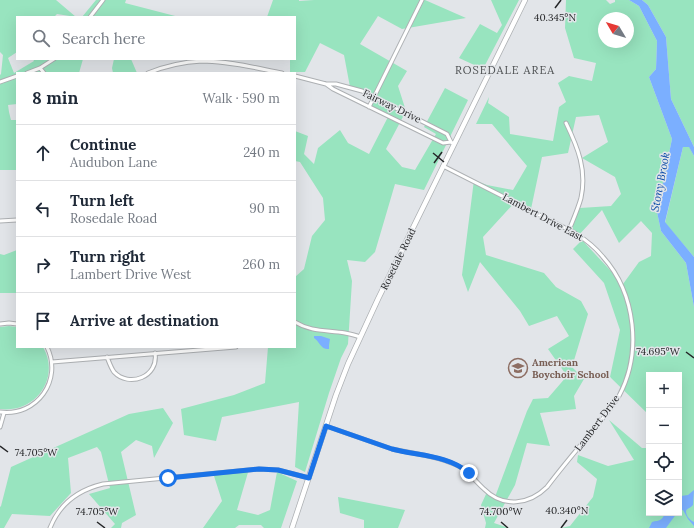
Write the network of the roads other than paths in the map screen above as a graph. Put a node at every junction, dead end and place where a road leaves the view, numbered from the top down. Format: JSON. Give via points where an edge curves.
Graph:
{"nodes":[{"id":1,"x":103,"y":0,"type":"edge"},
{"id":2,"x":422,"y":0,"type":"edge"},
{"id":3,"x":525,"y":0,"type":"edge"},
{"id":4,"x":91,"y":16,"type":"edge"},
{"id":5,"x":52,"y":60,"type":"edge"},
{"id":6,"x":40,"y":68,"type":"junction"},
{"id":7,"x":30,"y":72,"type":"edge"},
{"id":8,"x":43,"y":72,"type":"edge"},
{"id":9,"x":151,"y":72,"type":"edge"},
{"id":10,"x":277,"y":72,"type":"edge"},
{"id":11,"x":16,"y":76,"type":"edge"},
{"id":12,"x":296,"y":76,"type":"edge"},
{"id":13,"x":0,"y":82,"type":"edge"},
{"id":14,"x":326,"y":84,"type":"junction"},
{"id":15,"x":374,"y":97,"type":"junction"},
{"id":16,"x":369,"y":107,"type":"junction"},
{"id":17,"x":566,"y":123,"type":"dead end"},
{"id":18,"x":452,"y":143,"type":"junction"},
{"id":19,"x":444,"y":166,"type":"junction"},
{"id":20,"x":16,"y":220,"type":"edge"},
{"id":21,"x":0,"y":221,"type":"edge"},
{"id":22,"x":569,"y":230,"type":"junction"},
{"id":23,"x":296,"y":322,"type":"edge"},
{"id":24,"x":0,"y":324,"type":"edge"},
{"id":25,"x":16,"y":324,"type":"edge"},
{"id":26,"x":360,"y":337,"type":"junction"},
{"id":27,"x":47,"y":348,"type":"edge"},
{"id":28,"x":162,"y":348,"type":"edge"},
{"id":29,"x":211,"y":348,"type":"edge"},
{"id":30,"x":162,"y":353,"type":"junction"},
{"id":31,"x":155,"y":354,"type":"junction"},
{"id":32,"x":107,"y":357,"type":"junction"},
{"id":33,"x":631,"y":360,"type":"joint"},
{"id":34,"x":52,"y":362,"type":"junction"},
{"id":35,"x":2,"y":412,"type":"edge"},
{"id":36,"x":326,"y":426,"type":"junction"},
{"id":37,"x":0,"y":427,"type":"edge"},
{"id":38,"x":309,"y":478,"type":"junction"},
{"id":39,"x":50,"y":528,"type":"edge"},
{"id":40,"x":292,"y":528,"type":"edge"}],
"edges":[{"from":1,"to":4,"type":"street"},
{"from":2,"to":15,"type":"street"},
{"from":3,"to":18,"type":"street","name":"Rosedale Road"},
{"from":5,"to":6,"type":"street"},
{"from":6,"to":7,"type":"street"},
{"from":6,"to":8,"type":"street"},
{"from":9,"to":10,"type":"street","via":[[167,66],[204,61]]},
{"from":11,"to":13,"type":"street"},
{"from":12,"to":14,"type":"street","name":"Fairway Drive"},
{"from":14,"to":15,"type":"street","name":"Fairway Drive","via":[[333,83]]},
{"from":14,"to":16,"type":"street","name":"Fairway Drive"},
{"from":15,"to":16,"type":"street"},
{"from":15,"to":18,"type":"street","name":"Fairway Drive","via":[[447,134]]},
{"from":16,"to":18,"type":"street","name":"Fairway Drive","via":[[443,143]]},
{"from":17,"to":22,"type":"street","via":[[579,154],[583,179],[581,197]]},
{"from":18,"to":19,"type":"street","name":"Rosedale Road"},
{"from":19,"to":22,"type":"street","name":"Lambert Drive East"},
{"from":19,"to":26,"type":"street","name":"Rosedale Road"},
{"from":20,"to":21,"type":"street"},
{"from":22,"to":33,"type":"street","name":"Lambert Drive East","via":[[598,251],[621,285],[632,320]]},
{"from":23,"to":26,"type":"street","via":[[318,331]]},
{"from":24,"to":25,"type":"street"},
{"from":26,"to":36,"type":"street","name":"Rosedale Road","via":[[343,375]]},
{"from":27,"to":34,"type":"street"},
{"from":28,"to":30,"type":"street"},
{"from":29,"to":30,"type":"street"},
{"from":30,"to":31,"type":"street"},
{"from":31,"to":32,"type":"street"},
{"from":31,"to":32,"type":"street","via":[[152,371],[144,377],[133,379],[118,375]]},
{"from":32,"to":34,"type":"street"},
{"from":33,"to":36,"type":"street","name":"Lambert Drive","via":[[624,386],[612,407],[543,491],[520,502],[494,497],[468,472],[455,464],[392,449]]},
{"from":34,"to":35,"type":"street","via":[[48,387],[40,398],[25,409]]},
{"from":35,"to":37,"type":"street"},
{"from":36,"to":38,"type":"street","name":"Rosedale Road"},
{"from":38,"to":39,"type":"street","via":[[278,470],[259,469],[103,484],[73,497],[60,509]]},
{"from":38,"to":40,"type":"street","name":"Rosedale Road"}]}
